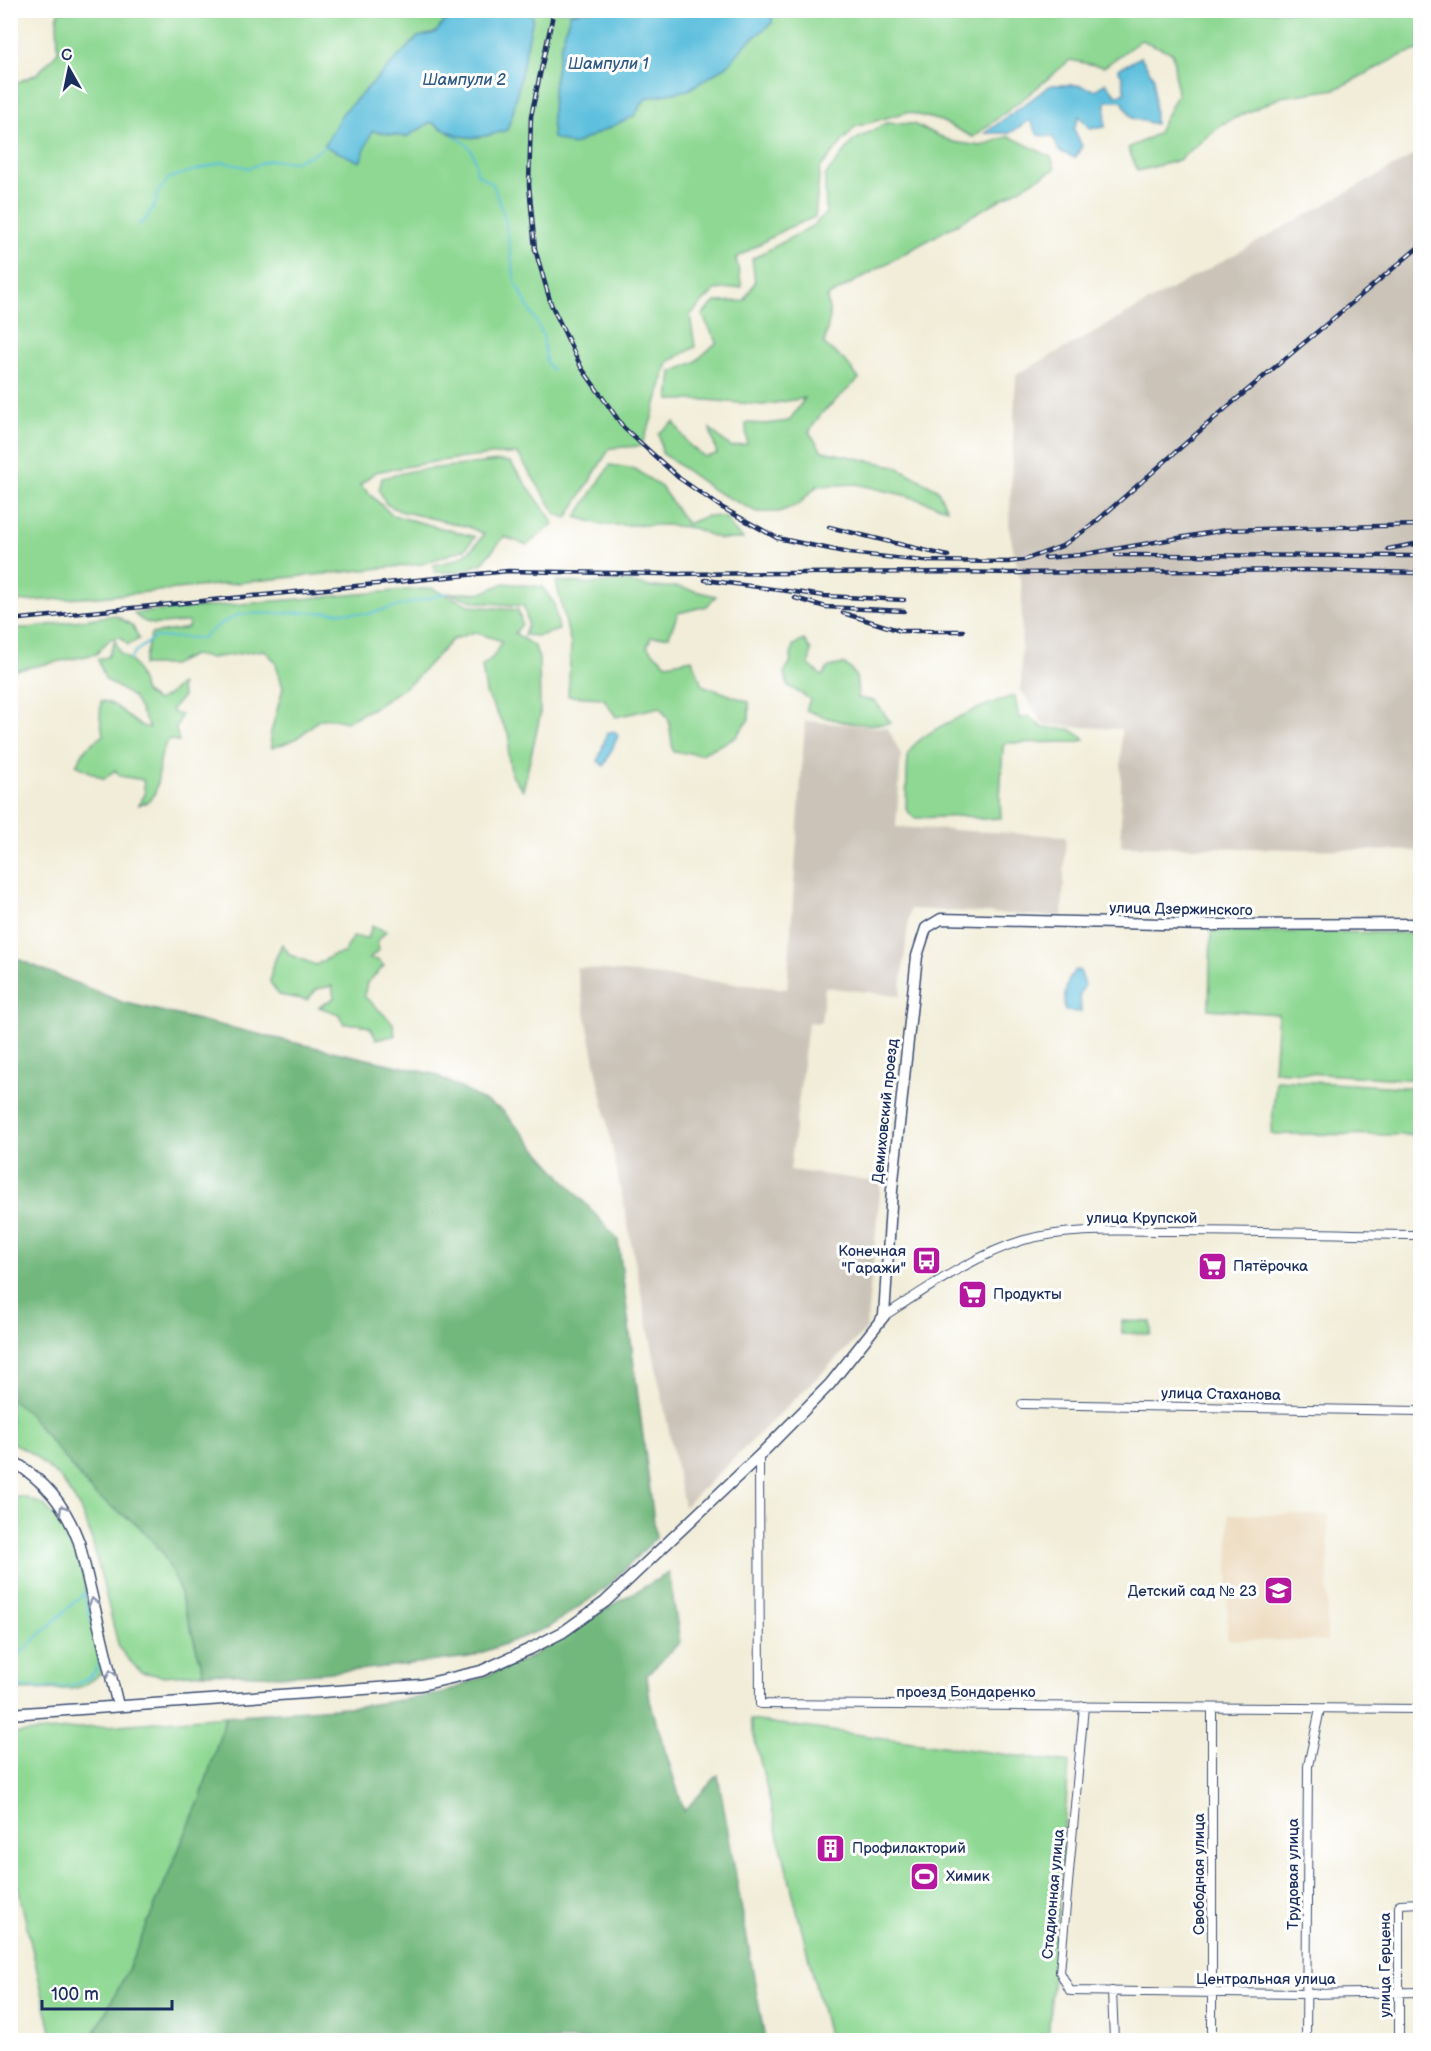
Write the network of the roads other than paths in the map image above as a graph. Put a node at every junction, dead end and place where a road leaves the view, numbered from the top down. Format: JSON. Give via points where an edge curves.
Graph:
{"nodes":[{"id":1,"x":941,"y":919,"type":"joint"},
{"id":2,"x":1420,"y":924,"type":"edge"},
{"id":3,"x":1420,"y":1235,"type":"edge"},
{"id":4,"x":884,"y":1316,"type":"junction"},
{"id":5,"x":1022,"y":1404,"type":"dead end"},
{"id":6,"x":1420,"y":1411,"type":"edge"},
{"id":7,"x":759,"y":1456,"type":"junction"},
{"id":8,"x":10,"y":1459,"type":"edge"},
{"id":9,"x":118,"y":1706,"type":"junction"},
{"id":10,"x":1084,"y":1706,"type":"junction"},
{"id":11,"x":1212,"y":1708,"type":"junction"},
{"id":12,"x":1320,"y":1708,"type":"junction"},
{"id":13,"x":1420,"y":1709,"type":"edge"},
{"id":14,"x":10,"y":1714,"type":"edge"},
{"id":15,"x":1417,"y":1903,"type":"edge"},
{"id":16,"x":1112,"y":1991,"type":"junction"},
{"id":17,"x":1213,"y":1992,"type":"junction"},
{"id":18,"x":1398,"y":1992,"type":"junction"},
{"id":19,"x":1420,"y":1992,"type":"edge"},
{"id":20,"x":1306,"y":1994,"type":"junction"},
{"id":21,"x":1114,"y":2040,"type":"edge"},
{"id":22,"x":1212,"y":2040,"type":"edge"},
{"id":23,"x":1306,"y":2040,"type":"edge"},
{"id":24,"x":1399,"y":2040,"type":"edge"}],
"edges":[{"from":1,"to":2,"type":"main road","name":"улица Дзержинского","via":[[1205,925]]},
{"from":1,"to":4,"type":"main road","name":"Демиховский проезд","via":[[926,928],[916,956],[891,1190]]},
{"from":3,"to":4,"type":"street","name":"улица Крупской","via":[[1084,1231],[1027,1239],[947,1276]]},
{"from":4,"to":7,"type":"main road","via":[[830,1384]]},
{"from":5,"to":6,"type":"street","name":"улица Стаханова"},
{"from":7,"to":9,"type":"main road","via":[[605,1602],[563,1632],[481,1671],[421,1685]]},
{"from":7,"to":10,"type":"street","name":"проезд Бондаренко","via":[[760,1704]]},
{"from":9,"to":8,"type":"main road","one_way":true,"via":[[72,1525],[52,1492]]},
{"from":9,"to":14,"type":"main road"},
{"from":10,"to":11,"type":"street","name":"проезд Бондаренко"},
{"from":10,"to":16,"type":"street","name":"Стадионная улица","via":[[1060,1972],[1070,1991]]},
{"from":11,"to":12,"type":"street","name":"проезд Бондаренко"},
{"from":11,"to":17,"type":"street","name":"Свободная улица"},
{"from":12,"to":13,"type":"street","name":"проезд Бондаренко"},
{"from":12,"to":20,"type":"street","name":"Трудовая улица","via":[[1308,1766]]},
{"from":15,"to":18,"type":"street","name":"улица Герцена","via":[[1404,1902],[1399,1907]]},
{"from":16,"to":17,"type":"street","name":"Центральная улица"},
{"from":16,"to":21,"type":"street"},
{"from":17,"to":20,"type":"street","name":"Центральная улица"},
{"from":17,"to":22,"type":"street","name":"Свободная улица"},
{"from":18,"to":19,"type":"street","name":"Центральная улица"},
{"from":18,"to":20,"type":"street","name":"Центральная улица"},
{"from":18,"to":24,"type":"street","name":"улица Герцена"},
{"from":20,"to":23,"type":"street","name":"Трудовая улица"}]}
